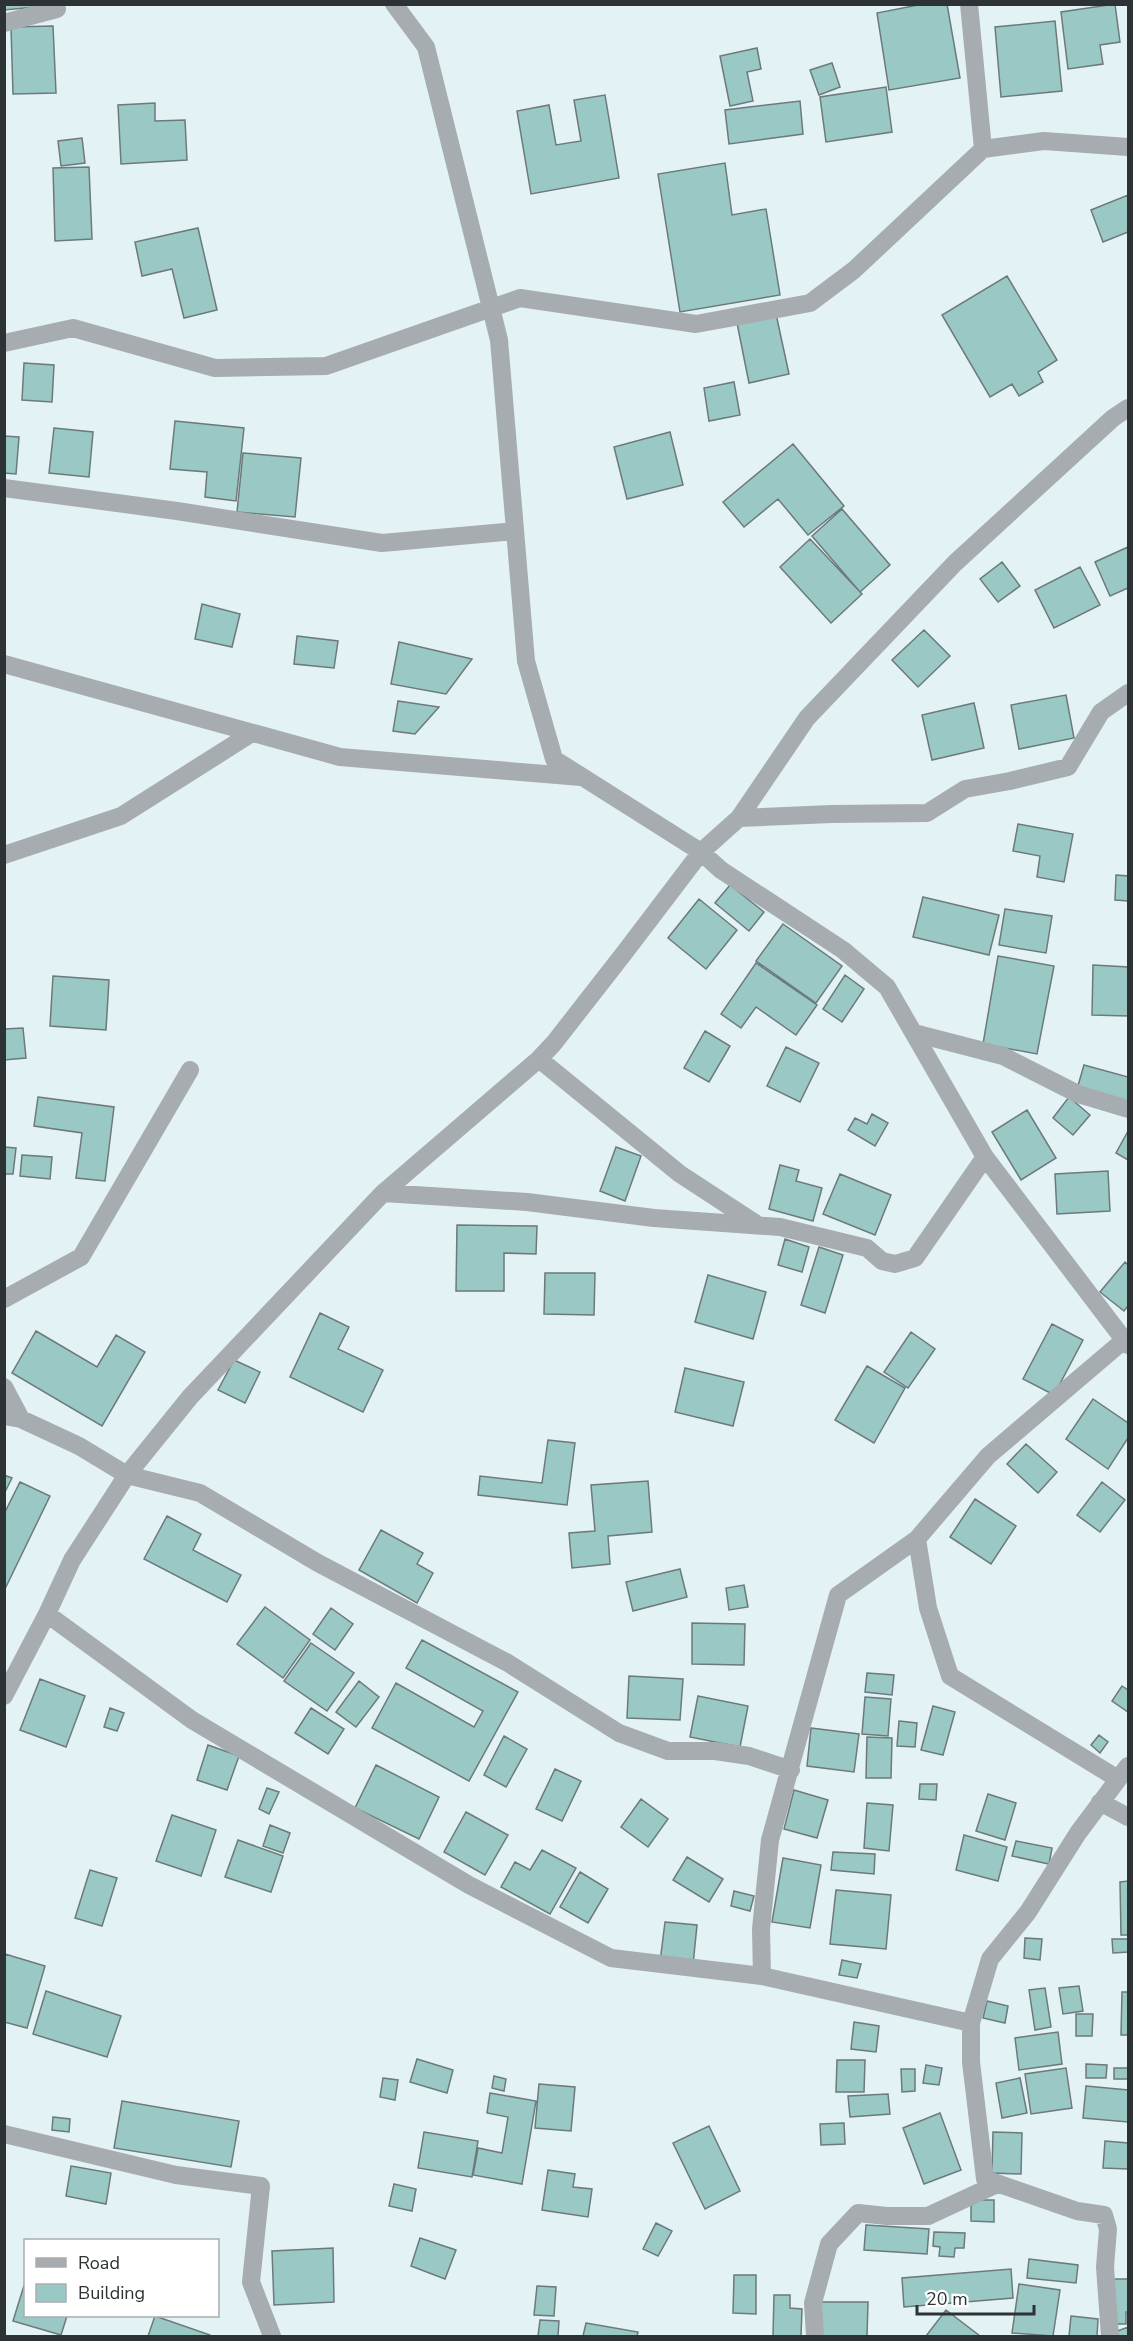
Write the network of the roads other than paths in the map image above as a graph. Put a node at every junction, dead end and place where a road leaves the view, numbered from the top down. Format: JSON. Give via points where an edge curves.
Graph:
{"nodes":[{"id":1,"x":394,"y":4,"type":"edge"},
{"id":2,"x":969,"y":4,"type":"edge"},
{"id":3,"x":57,"y":9,"type":"dead end"},
{"id":4,"x":4,"y":22,"type":"edge"},
{"id":5,"x":1128,"y":147,"type":"edge"},
{"id":6,"x":983,"y":149,"type":"junction"},
{"id":7,"x":491,"y":308,"type":"junction"},
{"id":8,"x":4,"y":343,"type":"edge"},
{"id":9,"x":1128,"y":408,"type":"edge"},
{"id":10,"x":4,"y":488,"type":"edge"},
{"id":11,"x":515,"y":531,"type":"junction"},
{"id":12,"x":4,"y":664,"type":"edge"},
{"id":13,"x":1128,"y":693,"type":"edge"},
{"id":14,"x":252,"y":733,"type":"junction"},
{"id":15,"x":583,"y":777,"type":"junction"},
{"id":16,"x":739,"y":818,"type":"junction"},
{"id":17,"x":701,"y":852,"type":"junction"},
{"id":18,"x":4,"y":855,"type":"edge"},
{"id":19,"x":914,"y":1033,"type":"junction"},
{"id":20,"x":539,"y":1059,"type":"junction"},
{"id":21,"x":190,"y":1070,"type":"dead end"},
{"id":22,"x":1128,"y":1109,"type":"edge"},
{"id":23,"x":985,"y":1157,"type":"junction"},
{"id":24,"x":383,"y":1193,"type":"junction"},
{"id":25,"x":756,"y":1224,"type":"junction"},
{"id":26,"x":4,"y":1299,"type":"edge"},
{"id":27,"x":1126,"y":1343,"type":"edge"},
{"id":28,"x":4,"y":1387,"type":"edge"},
{"id":29,"x":13,"y":1417,"type":"edge"},
{"id":30,"x":128,"y":1475,"type":"junction"},
{"id":31,"x":917,"y":1539,"type":"junction"},
{"id":32,"x":48,"y":1614,"type":"junction"},
{"id":33,"x":4,"y":1696,"type":"edge"},
{"id":34,"x":791,"y":1770,"type":"junction"},
{"id":35,"x":1123,"y":1773,"type":"edge"},
{"id":36,"x":1100,"y":1803,"type":"junction"},
{"id":37,"x":1128,"y":1817,"type":"edge"},
{"id":38,"x":762,"y":1976,"type":"junction"},
{"id":39,"x":971,"y":2023,"type":"junction"},
{"id":40,"x":4,"y":2134,"type":"edge"},
{"id":41,"x":997,"y":2184,"type":"junction"},
{"id":42,"x":272,"y":2337,"type":"edge"},
{"id":43,"x":815,"y":2337,"type":"edge"},
{"id":44,"x":1110,"y":2337,"type":"edge"}],
"edges":[{"from":1,"to":7,"type":"street","via":[[426,47]]},
{"from":2,"to":6,"type":"street"},
{"from":3,"to":4,"type":"street"},
{"from":5,"to":6,"type":"street","via":[[1044,141]]},
{"from":6,"to":7,"type":"street","via":[[854,270],[810,303],[696,324],[520,298]]},
{"from":7,"to":8,"type":"street","via":[[326,366],[215,368],[73,328]]},
{"from":7,"to":11,"type":"street","via":[[499,340]]},
{"from":9,"to":16,"type":"street","via":[[955,563],[807,717]]},
{"from":10,"to":11,"type":"street","via":[[382,543]]},
{"from":11,"to":15,"type":"street","via":[[526,661],[554,759]]},
{"from":12,"to":14,"type":"street"},
{"from":13,"to":16,"type":"street","via":[[1101,712],[1068,767],[965,789],[927,813]]},
{"from":14,"to":15,"type":"street","via":[[340,757]]},
{"from":14,"to":18,"type":"street","via":[[121,816]]},
{"from":15,"to":17,"type":"street"},
{"from":16,"to":17,"type":"street"},
{"from":17,"to":19,"type":"street","via":[[721,870],[843,950],[887,987]]},
{"from":17,"to":20,"type":"street"},
{"from":19,"to":22,"type":"street","via":[[1003,1056],[1078,1094]]},
{"from":19,"to":23,"type":"street"},
{"from":20,"to":24,"type":"street"},
{"from":20,"to":25,"type":"street","via":[[680,1174]]},
{"from":21,"to":26,"type":"street","via":[[81,1257]]},
{"from":23,"to":25,"type":"street","via":[[915,1258],[895,1264],[882,1261],[867,1248]]},
{"from":23,"to":27,"type":"street"},
{"from":24,"to":25,"type":"street"},
{"from":24,"to":30,"type":"street","via":[[190,1397]]},
{"from":27,"to":31,"type":"street","via":[[988,1456]]},
{"from":28,"to":29,"type":"street"},
{"from":29,"to":30,"type":"street","via":[[79,1446]]},
{"from":30,"to":32,"type":"street","via":[[72,1560]]},
{"from":30,"to":34,"type":"street","via":[[200,1493],[318,1563],[508,1663],[619,1733],[668,1751],[749,1756]]},
{"from":31,"to":34,"type":"street","via":[[838,1595]]},
{"from":31,"to":35,"type":"street","via":[[928,1608],[950,1676]]},
{"from":32,"to":33,"type":"street"},
{"from":32,"to":38,"type":"street","via":[[192,1720],[469,1886],[611,1958]]},
{"from":34,"to":38,"type":"street","via":[[770,1840],[760,1929]]},
{"from":35,"to":36,"type":"street"},
{"from":36,"to":37,"type":"street"},
{"from":36,"to":39,"type":"street","via":[[1028,1912],[990,1959]]},
{"from":38,"to":39,"type":"street"},
{"from":39,"to":41,"type":"street","via":[[971,2062],[985,2179]]},
{"from":40,"to":42,"type":"street","via":[[176,2175],[261,2186],[251,2282]]},
{"from":41,"to":43,"type":"street","via":[[928,2216],[858,2213],[829,2244],[813,2303]]},
{"from":41,"to":44,"type":"street","via":[[1077,2211],[1104,2215],[1108,2229],[1105,2267]]}]}
